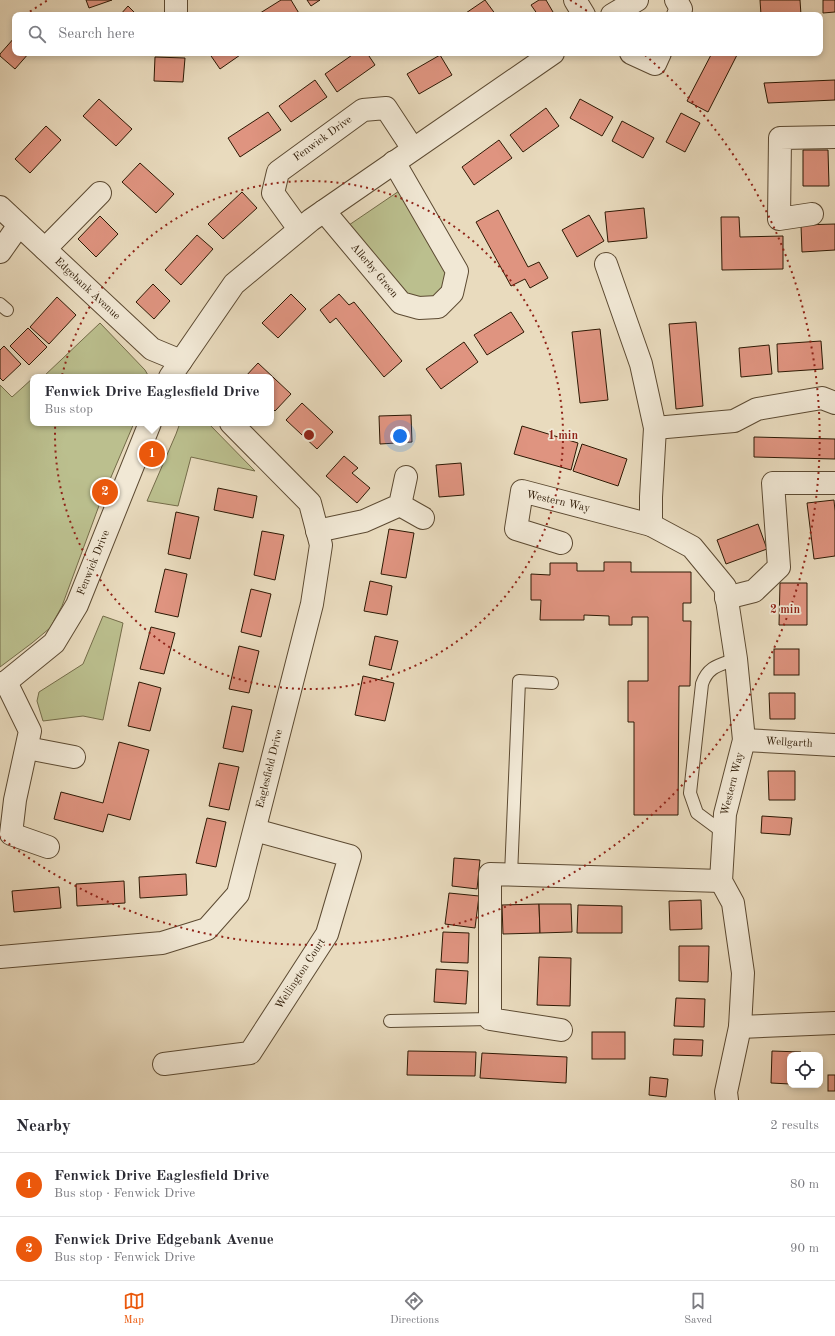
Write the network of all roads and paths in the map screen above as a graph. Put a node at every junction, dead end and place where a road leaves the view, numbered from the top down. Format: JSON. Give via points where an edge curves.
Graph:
{"nodes":[{"id":1,"x":176,"y":0,"type":"edge"},
{"id":2,"x":575,"y":0,"type":"edge"},
{"id":3,"x":637,"y":0,"type":"edge"},
{"id":4,"x":676,"y":0,"type":"edge"},
{"id":5,"x":176,"y":12,"type":"edge"},
{"id":6,"x":582,"y":12,"type":"edge"},
{"id":7,"x":617,"y":12,"type":"edge"},
{"id":8,"x":680,"y":12,"type":"edge"},
{"id":9,"x":549,"y":56,"type":"edge"},
{"id":10,"x":637,"y":56,"type":"edge"},
{"id":11,"x":659,"y":56,"type":"edge"},
{"id":12,"x":835,"y":137,"type":"edge"},
{"id":13,"x":413,"y":149,"type":"junction"},
{"id":14,"x":394,"y":162,"type":"junction"},
{"id":15,"x":100,"y":193,"type":"dead end"},
{"id":16,"x":0,"y":207,"type":"edge"},
{"id":17,"x":324,"y":211,"type":"junction"},
{"id":18,"x":812,"y":214,"type":"dead end"},
{"id":19,"x":19,"y":225,"type":"junction"},
{"id":20,"x":299,"y":229,"type":"junction"},
{"id":21,"x":45,"y":249,"type":"junction"},
{"id":22,"x":0,"y":252,"type":"edge"},
{"id":23,"x":606,"y":264,"type":"dead end"},
{"id":24,"x":175,"y":369,"type":"edge"},
{"id":25,"x":835,"y":403,"type":"edge"},
{"id":26,"x":149,"y":426,"type":"edge"},
{"id":27,"x":234,"y":426,"type":"edge"},
{"id":28,"x":656,"y":428,"type":"junction"},
{"id":29,"x":406,"y":477,"type":"dead end"},
{"id":30,"x":835,"y":483,"type":"edge"},
{"id":31,"x":400,"y":505,"type":"junction"},
{"id":32,"x":423,"y":518,"type":"dead end"},
{"id":33,"x":651,"y":525,"type":"junction"},
{"id":34,"x":317,"y":532,"type":"junction"},
{"id":35,"x":561,"y":543,"type":"dead end"},
{"id":36,"x":726,"y":598,"type":"junction"},
{"id":37,"x":736,"y":659,"type":"junction"},
{"id":38,"x":3,"y":683,"type":"edge"},
{"id":39,"x":552,"y":684,"type":"dead end"},
{"id":40,"x":744,"y":740,"type":"junction"},
{"id":41,"x":835,"y":745,"type":"edge"},
{"id":42,"x":27,"y":748,"type":"junction"},
{"id":43,"x":74,"y":757,"type":"dead end"},
{"id":44,"x":255,"y":830,"type":"junction"},
{"id":45,"x":724,"y":833,"type":"junction"},
{"id":46,"x":6,"y":834,"type":"edge"},
{"id":47,"x":48,"y":847,"type":"dead end"},
{"id":48,"x":511,"y":875,"type":"junction"},
{"id":49,"x":721,"y":882,"type":"junction"},
{"id":50,"x":0,"y":957,"type":"edge"},
{"id":51,"x":490,"y":1019,"type":"junction"},
{"id":52,"x":390,"y":1021,"type":"dead end"},
{"id":53,"x":835,"y":1023,"type":"edge"},
{"id":54,"x":740,"y":1027,"type":"junction"},
{"id":55,"x":561,"y":1030,"type":"dead end"},
{"id":56,"x":164,"y":1064,"type":"dead end"},
{"id":57,"x":726,"y":1100,"type":"edge"}],
"edges":[{"from":1,"to":5,"type":"street"},
{"from":2,"to":6,"type":"street"},
{"from":3,"to":7,"type":"street"},
{"from":4,"to":8,"type":"street","via":[[681,9]]},
{"from":9,"to":13,"type":"street"},
{"from":10,"to":11,"type":"street","via":[[655,64]]},
{"from":12,"to":18,"type":"street","via":[[780,138],[779,220]]},
{"from":13,"to":14,"type":"street"},
{"from":13,"to":20,"type":"street","name":"Fenwick Drive","via":[[386,108],[363,110],[278,172],[273,193]]},
{"from":14,"to":17,"type":"street"},
{"from":14,"to":17,"type":"street","name":"Allerby Green","via":[[457,271],[452,293],[438,307],[419,308],[401,303]]},
{"from":15,"to":21,"type":"street"},
{"from":16,"to":19,"type":"street","name":"Edgebank Avenue"},
{"from":17,"to":20,"type":"street"},
{"from":19,"to":21,"type":"street","name":"Edgebank Avenue"},
{"from":19,"to":22,"type":"street"},
{"from":20,"to":24,"type":"street","via":[[234,284]]},
{"from":21,"to":24,"type":"street","name":"Edgebank Avenue"},
{"from":23,"to":28,"type":"street","via":[[640,364]]},
{"from":25,"to":28,"type":"street","via":[[822,398],[757,409],[734,421]]},
{"from":26,"to":38,"type":"street","name":"Fenwick Drive","via":[[77,605],[54,643]]},
{"from":27,"to":34,"type":"street","name":"Eaglesfield Drive","via":[[310,503]]},
{"from":28,"to":33,"type":"street"},
{"from":29,"to":31,"type":"street"},
{"from":30,"to":36,"type":"street","via":[[773,484],[779,567],[754,591]]},
{"from":31,"to":32,"type":"street"},
{"from":31,"to":34,"type":"street","via":[[364,521]]},
{"from":33,"to":35,"type":"street","name":"Western Way","via":[[522,491],[516,529]]},
{"from":33,"to":36,"type":"street","name":"Western Way","via":[[692,547],[725,587]]},
{"from":34,"to":44,"type":"street","name":"Eaglesfield Drive","via":[[321,545],[312,604]]},
{"from":36,"to":37,"type":"street","name":"Western Way"},
{"from":37,"to":40,"type":"street","name":"Western Way"},
{"from":37,"to":45,"type":"lane","via":[[712,668],[705,675],[690,793],[697,813]]},
{"from":38,"to":42,"type":"street","name":"Fenwick Drive","via":[[30,731]]},
{"from":39,"to":48,"type":"lane","via":[[519,681]]},
{"from":40,"to":41,"type":"street","name":"Wellgarth"},
{"from":40,"to":45,"type":"street","name":"Western Way","via":[[724,814]]},
{"from":42,"to":43,"type":"street"},
{"from":42,"to":46,"type":"street","name":"Fenwick Drive"},
{"from":44,"to":50,"type":"street","name":"Eaglesfield Drive","via":[[238,894],[207,928],[162,943]]},
{"from":44,"to":56,"type":"street","name":"Wellington Court","via":[[350,856],[327,934],[250,1053]]},
{"from":45,"to":49,"type":"street","name":"Western Way"},
{"from":46,"to":47,"type":"street","name":"Fenwick Drive"},
{"from":48,"to":49,"type":"street"},
{"from":48,"to":51,"type":"street","via":[[490,874]]},
{"from":49,"to":54,"type":"street","via":[[733,904],[743,974]]},
{"from":51,"to":52,"type":"lane"},
{"from":51,"to":55,"type":"street"},
{"from":53,"to":54,"type":"street"},
{"from":54,"to":57,"type":"street"}]}
